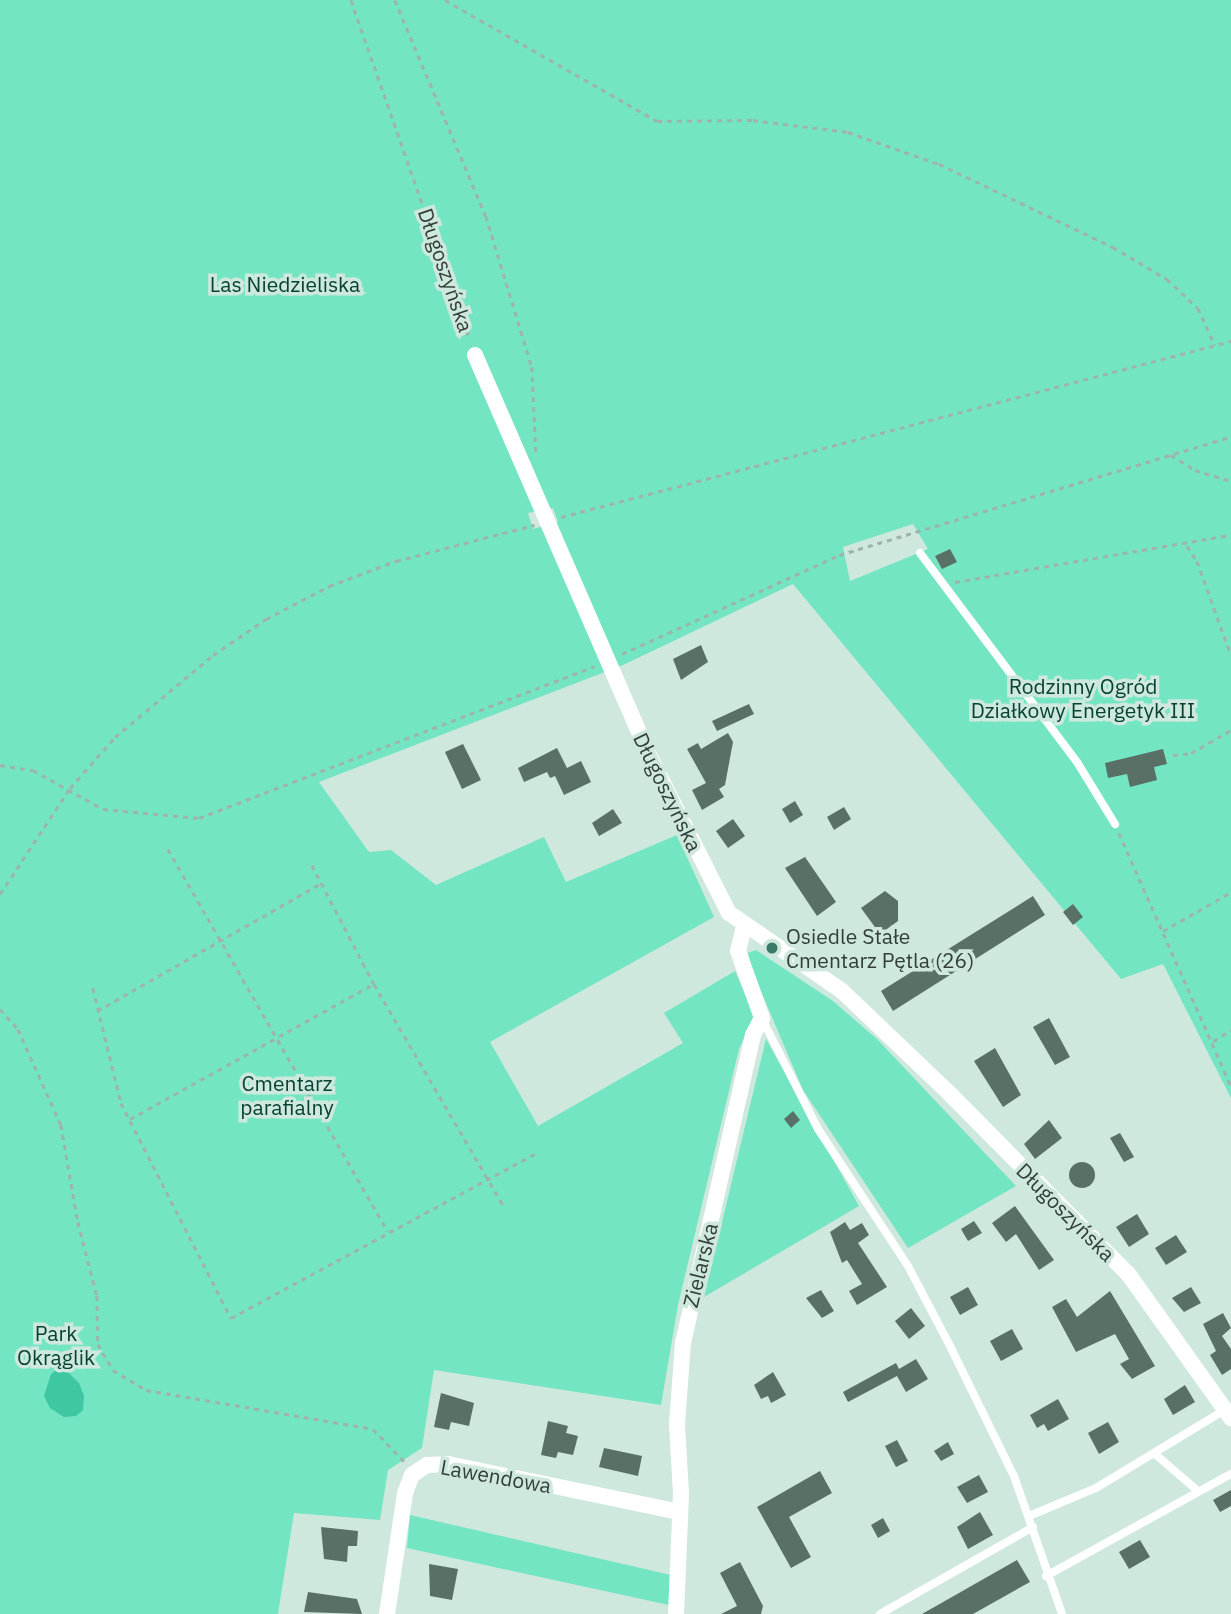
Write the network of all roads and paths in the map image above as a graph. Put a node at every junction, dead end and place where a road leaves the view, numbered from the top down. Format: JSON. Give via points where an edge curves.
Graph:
{"nodes":[{"id":1,"x":351,"y":0,"type":"edge"},
{"id":2,"x":395,"y":0,"type":"edge"},
{"id":3,"x":445,"y":0,"type":"edge"},
{"id":4,"x":1231,"y":341,"type":"edge"},
{"id":5,"x":1215,"y":346,"type":"junction"},
{"id":6,"x":475,"y":355,"type":"joint"},
{"id":7,"x":1231,"y":437,"type":"edge"},
{"id":8,"x":1171,"y":455,"type":"junction"},
{"id":9,"x":536,"y":458,"type":"dead end"},
{"id":10,"x":1231,"y":481,"type":"edge"},
{"id":11,"x":544,"y":522,"type":"junction"},
{"id":12,"x":1231,"y":535,"type":"edge"},
{"id":13,"x":1187,"y":546,"type":"junction"},
{"id":14,"x":920,"y":552,"type":"dead end"},
{"id":15,"x":941,"y":584,"type":"junction"},
{"id":16,"x":1231,"y":655,"type":"edge"},
{"id":17,"x":607,"y":661,"type":"junction"},
{"id":18,"x":1231,"y":730,"type":"edge"},
{"id":19,"x":1173,"y":755,"type":"dead end"},
{"id":20,"x":0,"y":765,"type":"edge"},
{"id":21,"x":70,"y":788,"type":"junction"},
{"id":22,"x":1115,"y":824,"type":"joint"},
{"id":23,"x":168,"y":849,"type":"dead end"},
{"id":24,"x":312,"y":865,"type":"dead end"},
{"id":25,"x":321,"y":883,"type":"junction"},
{"id":26,"x":1231,"y":892,"type":"edge"},
{"id":27,"x":0,"y":894,"type":"edge"},
{"id":28,"x":744,"y":927,"type":"junction"},
{"id":29,"x":1163,"y":931,"type":"junction"},
{"id":30,"x":220,"y":939,"type":"junction"},
{"id":31,"x":374,"y":984,"type":"junction"},
{"id":32,"x":93,"y":988,"type":"dead end"},
{"id":33,"x":0,"y":1009,"type":"edge"},
{"id":34,"x":97,"y":1011,"type":"junction"},
{"id":35,"x":762,"y":1018,"type":"junction"},
{"id":36,"x":1231,"y":1030,"type":"edge"},
{"id":37,"x":275,"y":1039,"type":"junction"},
{"id":38,"x":1211,"y":1041,"type":"junction"},
{"id":39,"x":1231,"y":1086,"type":"edge"},
{"id":40,"x":130,"y":1119,"type":"junction"},
{"id":41,"x":538,"y":1152,"type":"dead end"},
{"id":42,"x":488,"y":1178,"type":"junction"},
{"id":43,"x":503,"y":1205,"type":"dead end"},
{"id":44,"x":388,"y":1232,"type":"junction"},
{"id":45,"x":1228,"y":1414,"type":"edge"},
{"id":46,"x":1155,"y":1454,"type":"junction"},
{"id":47,"x":1231,"y":1474,"type":"edge"},
{"id":48,"x":412,"y":1475,"type":"junction"},
{"id":49,"x":1198,"y":1491,"type":"junction"},
{"id":50,"x":680,"y":1512,"type":"junction"},
{"id":51,"x":1029,"y":1516,"type":"junction"},
{"id":52,"x":1033,"y":1527,"type":"junction"},
{"id":53,"x":1046,"y":1576,"type":"junction"},
{"id":54,"x":387,"y":1614,"type":"edge"},
{"id":55,"x":676,"y":1614,"type":"edge"},
{"id":56,"x":880,"y":1614,"type":"edge"},
{"id":57,"x":1062,"y":1614,"type":"edge"}],
"edges":[{"from":1,"to":6,"type":"path","name":"Długoszyńska"},
{"from":2,"to":9,"type":"path","via":[[486,215],[532,367]]},
{"from":3,"to":5,"type":"path","via":[[657,121],[753,120],[848,132],[939,164],[1113,247],[1167,279],[1198,308]]},
{"from":4,"to":5,"type":"path"},
{"from":5,"to":11,"type":"path"},
{"from":6,"to":11,"type":"street","name":"Długoszyńska"},
{"from":7,"to":8,"type":"path"},
{"from":8,"to":10,"type":"path","via":[[1195,470]]},
{"from":8,"to":17,"type":"path","via":[[839,555]]},
{"from":11,"to":17,"type":"street","name":"Długoszyńska"},
{"from":11,"to":21,"type":"path","via":[[396,561],[329,586],[266,619],[165,693],[115,737]]},
{"from":12,"to":13,"type":"path"},
{"from":13,"to":15,"type":"path"},
{"from":13,"to":16,"type":"path","via":[[1197,561]]},
{"from":14,"to":15,"type":"lane"},
{"from":15,"to":22,"type":"lane","via":[[1077,762]]},
{"from":17,"to":21,"type":"path","via":[[199,818],[103,808]]},
{"from":17,"to":28,"type":"street","name":"Długoszyńska","via":[[702,863],[729,913]]},
{"from":18,"to":19,"type":"path","via":[[1191,753]]},
{"from":20,"to":21,"type":"path","via":[[33,769]]},
{"from":21,"to":27,"type":"path"},
{"from":22,"to":29,"type":"path"},
{"from":23,"to":30,"type":"path"},
{"from":24,"to":25,"type":"path"},
{"from":25,"to":30,"type":"path"},
{"from":25,"to":31,"type":"path"},
{"from":26,"to":29,"type":"path"},
{"from":28,"to":35,"type":"street","via":[[738,951]]},
{"from":28,"to":45,"type":"street","name":"Długoszyńska","via":[[842,991],[948,1092],[1129,1275]]},
{"from":29,"to":38,"type":"path"},
{"from":30,"to":34,"type":"path"},
{"from":30,"to":37,"type":"path"},
{"from":31,"to":37,"type":"path"},
{"from":31,"to":42,"type":"path"},
{"from":32,"to":34,"type":"path"},
{"from":33,"to":48,"type":"path","via":[[27,1046],[61,1125],[97,1296],[98,1344],[113,1370],[146,1390],[373,1429],[398,1451]]},
{"from":34,"to":40,"type":"path","via":[[121,1103]]},
{"from":35,"to":50,"type":"street","name":"Zielarska","via":[[753,1035],[690,1299],[677,1424]]},
{"from":35,"to":51,"type":"lane","via":[[818,1129],[908,1266],[1014,1476]]},
{"from":36,"to":38,"type":"path"},
{"from":37,"to":40,"type":"path"},
{"from":37,"to":44,"type":"path"},
{"from":38,"to":39,"type":"path"},
{"from":40,"to":44,"type":"path","via":[[231,1318]]},
{"from":41,"to":42,"type":"path"},
{"from":42,"to":43,"type":"path"},
{"from":42,"to":44,"type":"path"},
{"from":45,"to":46,"type":"lane"},
{"from":46,"to":49,"type":"lane"},
{"from":46,"to":51,"type":"lane","via":[[1096,1488]]},
{"from":47,"to":49,"type":"lane"},
{"from":48,"to":50,"type":"street","name":"Lawendowa","via":[[427,1465],[448,1464]]},
{"from":48,"to":54,"type":"street","name":"Lawendowa","via":[[405,1493]]},
{"from":49,"to":53,"type":"lane"},
{"from":50,"to":55,"type":"street","name":"Zielarska"},
{"from":51,"to":52,"type":"lane"},
{"from":52,"to":53,"type":"lane"},
{"from":52,"to":56,"type":"lane"},
{"from":53,"to":57,"type":"lane"}]}
